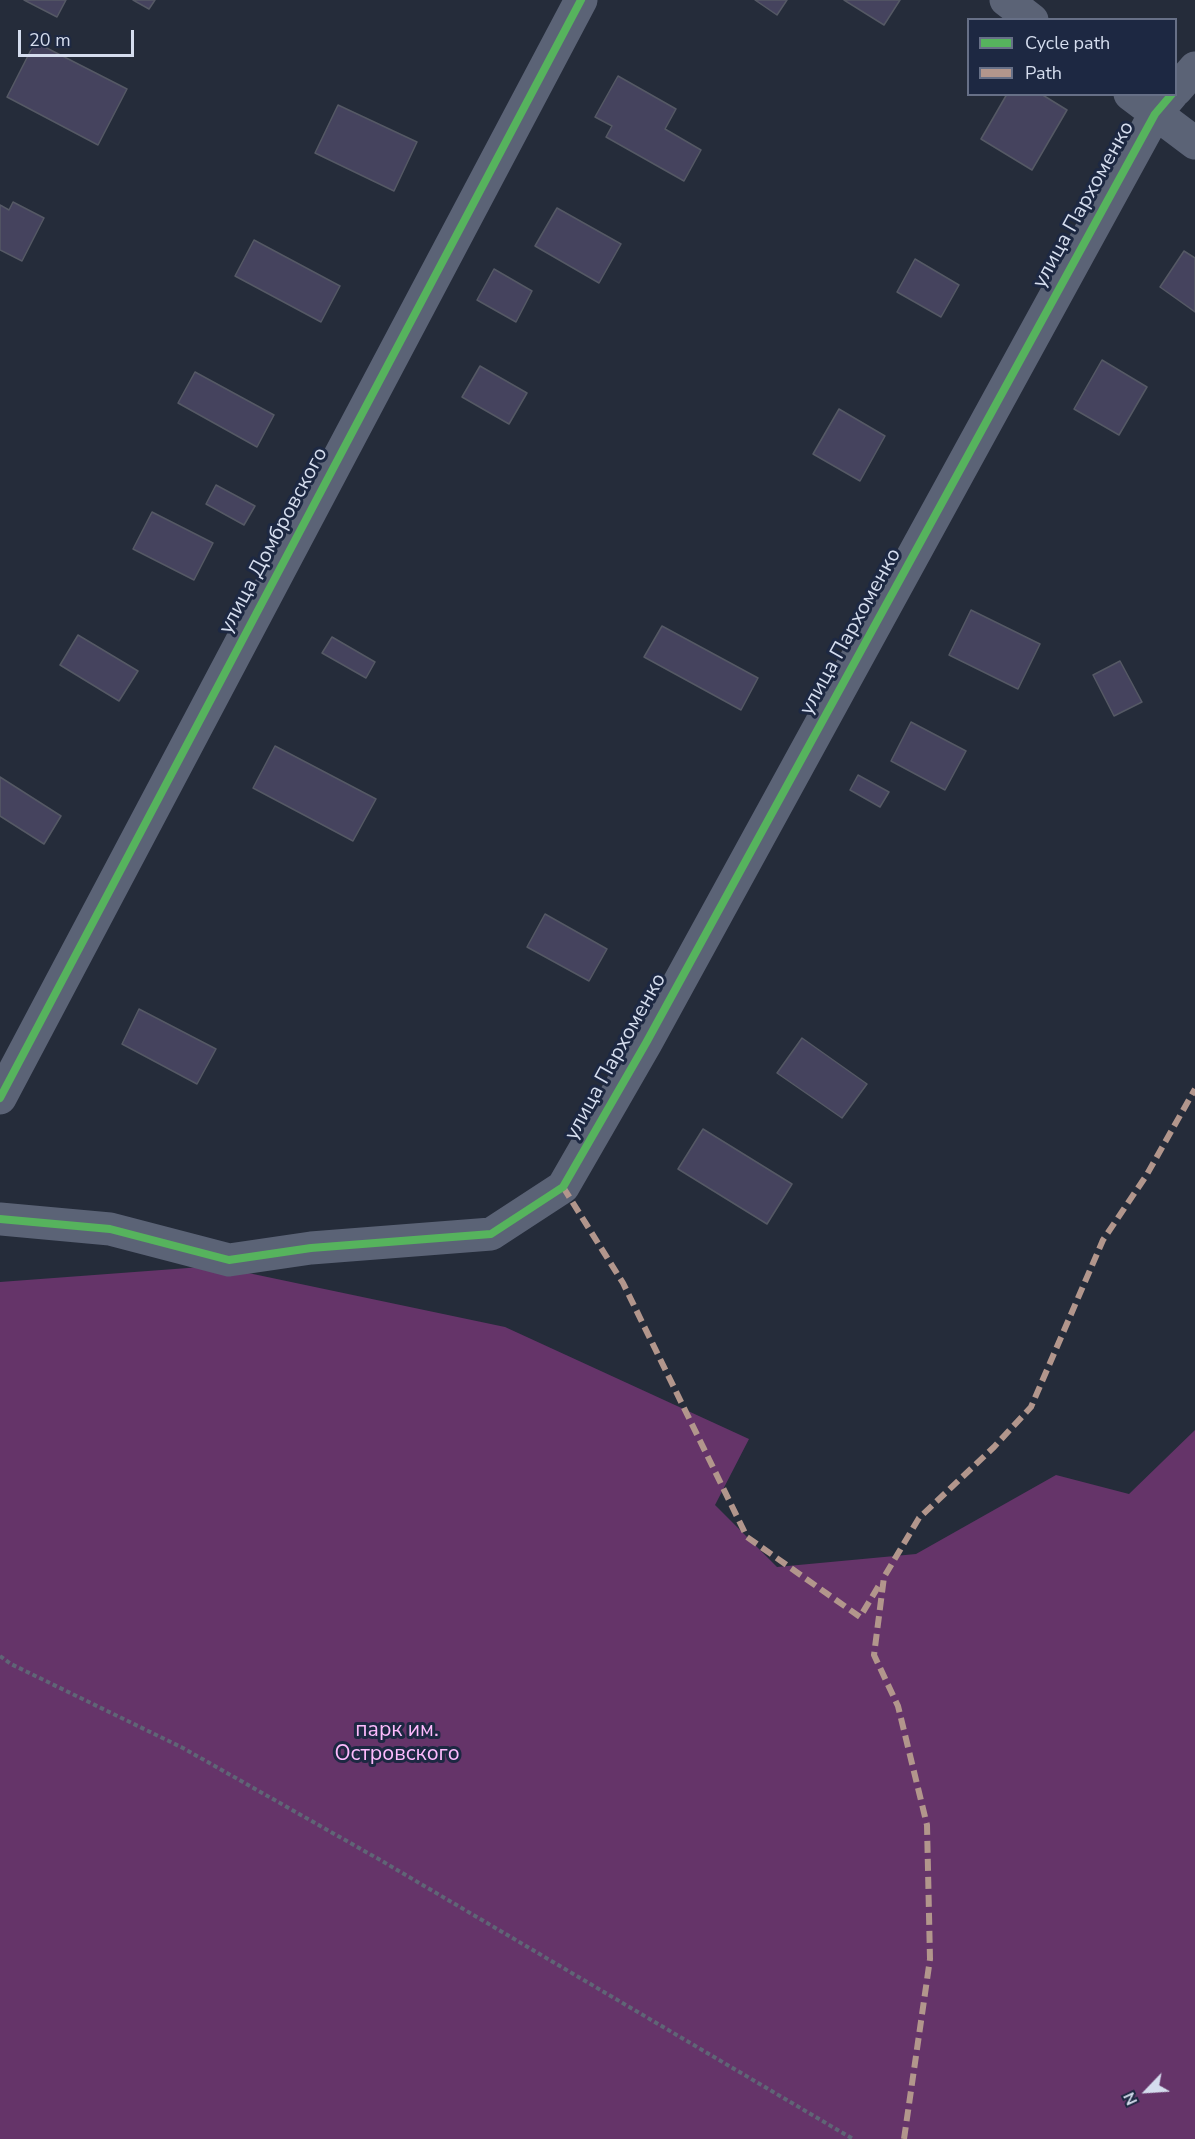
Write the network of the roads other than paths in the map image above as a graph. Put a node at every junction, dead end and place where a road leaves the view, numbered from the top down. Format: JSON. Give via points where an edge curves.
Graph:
{"nodes":[{"id":1,"x":580,"y":0,"type":"edge"},
{"id":2,"x":1006,"y":0,"type":"edge"},
{"id":3,"x":1029,"y":18,"type":"edge"},
{"id":4,"x":1195,"y":68,"type":"edge"},
{"id":5,"x":1177,"y":83,"type":"edge"},
{"id":6,"x":1158,"y":98,"type":"edge"},
{"id":7,"x":1195,"y":142,"type":"edge"},
{"id":8,"x":0,"y":1098,"type":"edge"},
{"id":9,"x":0,"y":1219,"type":"edge"}],
"edges":[{"from":1,"to":8,"type":"street","name":"улица Домбровского"},
{"from":2,"to":3,"type":"street"},
{"from":4,"to":5,"type":"street","name":"улица Пархоменко"},
{"from":6,"to":7,"type":"street"},
{"from":6,"to":9,"type":"street","name":"улица Пархоменко","via":[[563,1188],[491,1234],[311,1248],[229,1260],[110,1229]]}]}
